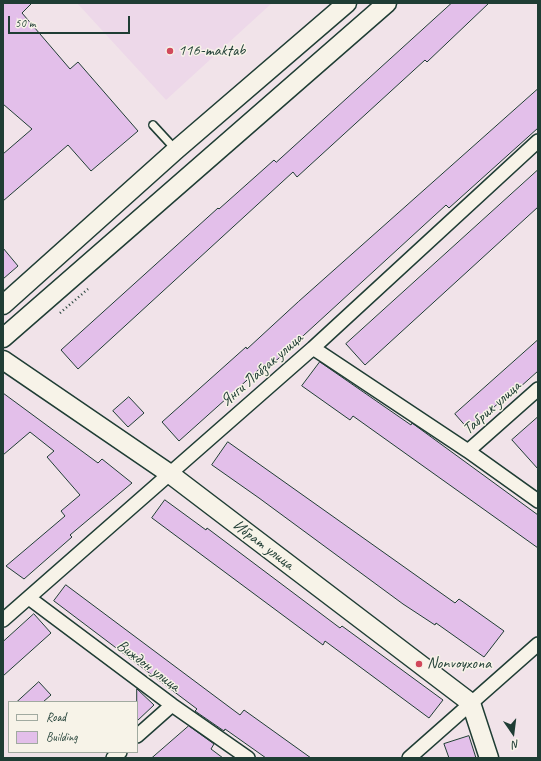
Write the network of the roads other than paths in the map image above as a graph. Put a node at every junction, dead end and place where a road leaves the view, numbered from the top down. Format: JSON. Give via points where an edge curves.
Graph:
{"nodes":[{"id":1,"x":347,"y":3,"type":"edge"},
{"id":2,"x":387,"y":3,"type":"edge"},
{"id":3,"x":153,"y":125,"type":"dead end"},
{"id":4,"x":538,"y":141,"type":"edge"},
{"id":5,"x":176,"y":150,"type":"junction"},
{"id":6,"x":3,"y":305,"type":"edge"},
{"id":7,"x":3,"y":338,"type":"edge"},
{"id":8,"x":314,"y":348,"type":"junction"},
{"id":9,"x":3,"y":360,"type":"edge"},
{"id":10,"x":538,"y":389,"type":"edge"},
{"id":11,"x":468,"y":451,"type":"junction"},
{"id":12,"x":170,"y":474,"type":"junction"},
{"id":13,"x":538,"y":501,"type":"edge"},
{"id":14,"x":29,"y":598,"type":"junction"},
{"id":15,"x":3,"y":620,"type":"edge"},
{"id":16,"x":538,"y":644,"type":"edge"},
{"id":17,"x":471,"y":703,"type":"junction"},
{"id":18,"x":172,"y":705,"type":"junction"},
{"id":19,"x":138,"y":735,"type":"edge"},
{"id":20,"x":248,"y":758,"type":"edge"},
{"id":21,"x":409,"y":758,"type":"edge"},
{"id":22,"x":489,"y":758,"type":"edge"}],
"edges":[{"from":1,"to":5,"type":"main road"},
{"from":2,"to":7,"type":"main road"},
{"from":3,"to":5,"type":"lane"},
{"from":4,"to":8,"type":"street","name":"Янги Лабзак улица"},
{"from":5,"to":6,"type":"main road"},
{"from":8,"to":11,"type":"street"},
{"from":8,"to":12,"type":"street","name":"Янги Лабзак улица"},
{"from":9,"to":12,"type":"main road","name":"Ибрат улица"},
{"from":10,"to":11,"type":"street","name":"Табрик улица"},
{"from":11,"to":13,"type":"street"},
{"from":12,"to":14,"type":"street","name":"Янги Лабзак улица"},
{"from":12,"to":17,"type":"main road","name":"Ибрат улица"},
{"from":14,"to":15,"type":"street","name":"Янги Лабзак улица"},
{"from":14,"to":18,"type":"street","name":"Виждон улица"},
{"from":16,"to":17,"type":"street"},
{"from":17,"to":21,"type":"street"},
{"from":17,"to":22,"type":"main road"},
{"from":18,"to":19,"type":"street"},
{"from":18,"to":20,"type":"street","name":"Виждон улица"}]}
